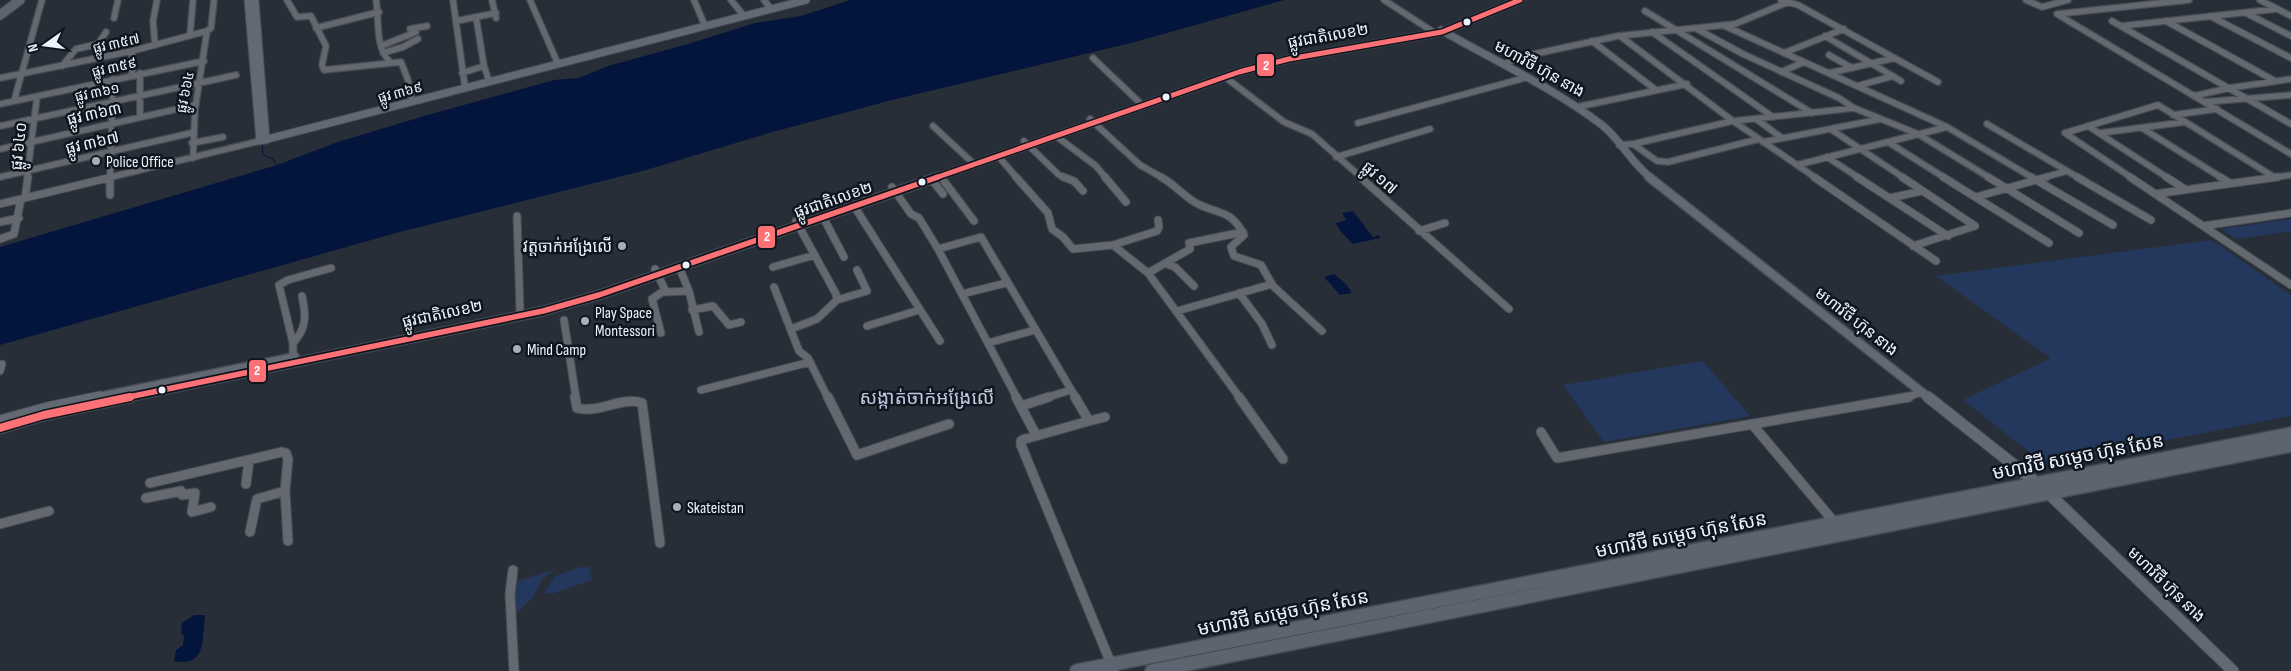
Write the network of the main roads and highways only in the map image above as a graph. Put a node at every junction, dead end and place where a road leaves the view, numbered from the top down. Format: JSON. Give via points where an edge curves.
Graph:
{"nodes":[{"id":1,"x":9,"y":0,"type":"edge"},
{"id":2,"x":20,"y":0,"type":"edge"},
{"id":3,"x":248,"y":0,"type":"edge"},
{"id":4,"x":255,"y":0,"type":"edge"},
{"id":5,"x":806,"y":0,"type":"edge"},
{"id":6,"x":1508,"y":0,"type":"edge"},
{"id":7,"x":1520,"y":0,"type":"edge"},
{"id":8,"x":783,"y":3,"type":"edge"},
{"id":9,"x":0,"y":6,"type":"edge"},
{"id":10,"x":0,"y":15,"type":"edge"},
{"id":11,"x":1437,"y":31,"type":"junction"},
{"id":12,"x":259,"y":51,"type":"junction"},
{"id":13,"x":251,"y":53,"type":"junction"},
{"id":14,"x":1219,"y":77,"type":"junction"},
{"id":15,"x":1092,"y":120,"type":"junction"},
{"id":16,"x":263,"y":141,"type":"junction"},
{"id":17,"x":1026,"y":143,"type":"junction"},
{"id":18,"x":972,"y":162,"type":"junction"},
{"id":19,"x":894,"y":190,"type":"junction"},
{"id":20,"x":798,"y":223,"type":"junction"},
{"id":21,"x":656,"y":272,"type":"junction"},
{"id":22,"x":479,"y":323,"type":"junction"},
{"id":23,"x":357,"y":348,"type":"junction"},
{"id":24,"x":0,"y":421,"type":"edge"},
{"id":25,"x":0,"y":428,"type":"edge"},
{"id":26,"x":2291,"y":434,"type":"edge"},
{"id":27,"x":2291,"y":445,"type":"edge"},
{"id":28,"x":2036,"y":483,"type":"junction"},
{"id":29,"x":2048,"y":492,"type":"junction"},
{"id":30,"x":1114,"y":668,"type":"edge"},
{"id":31,"x":1077,"y":671,"type":"edge"},
{"id":32,"x":1152,"y":671,"type":"edge"},
{"id":33,"x":2234,"y":671,"type":"edge"}],
"edges":[{"from":1,"to":9,"type":"highway"},
{"from":2,"to":10,"type":"highway"},
{"from":3,"to":13,"type":"main road"},
{"from":4,"to":12,"type":"main road"},
{"from":5,"to":8,"type":"main road","name":"ផ្លូវ ៣៦៩"},
{"from":6,"to":11,"type":"main road","name":"ផ្លូវជាតិលេខ២"},
{"from":7,"to":11,"type":"main road","name":"ផ្លូវជាតិលេខ២","via":[[1474,21]]},
{"from":8,"to":16,"type":"main road","name":"ផ្លូវ ៣៦៩","via":[[771,9]]},
{"from":11,"to":14,"type":"main road","name":"ផ្លូវជាតិលេខ២","via":[[1277,62]]},
{"from":11,"to":28,"type":"main road","name":"មហាវិថី ហ៊ុន នាង","via":[[1528,77],[1607,128],[1637,167],[1650,178]]},
{"from":12,"to":13,"type":"main road"},
{"from":12,"to":16,"type":"main road"},
{"from":13,"to":16,"type":"main road"},
{"from":14,"to":15,"type":"main road","name":"ផ្លូវជាតិលេខ២"},
{"from":14,"to":15,"type":"main road","name":"ផ្លូវជាតិលេខ២"},
{"from":15,"to":17,"type":"main road","name":"ផ្លូវជាតិលេខ២"},
{"from":15,"to":17,"type":"main road","name":"ផ្លូវជាតិលេខ២","via":[[1056,136]]},
{"from":17,"to":18,"type":"main road","name":"ផ្លូវជាតិលេខ២"},
{"from":17,"to":18,"type":"main road","name":"ផ្លូវជាតិលេខ២","via":[[998,156]]},
{"from":18,"to":19,"type":"main road","name":"ផ្លូវជាតិលេខ២"},
{"from":18,"to":19,"type":"main road","name":"ផ្លូវជាតិលេខ២"},
{"from":19,"to":20,"type":"main road","name":"ផ្លូវជាតិលេខ២"},
{"from":19,"to":20,"type":"main road","name":"ផ្លូវជាតិលេខ២"},
{"from":20,"to":21,"type":"main road","name":"ផ្លូវជាតិលេខ២"},
{"from":20,"to":21,"type":"main road","name":"ផ្លូវជាតិលេខ២","via":[[679,267]]},
{"from":21,"to":22,"type":"main road","name":"ផ្លូវជាតិលេខ២"},
{"from":21,"to":22,"type":"main road","name":"ផ្លូវជាតិលេខ២","via":[[563,306]]},
{"from":22,"to":23,"type":"main road","name":"ផ្លូវជាតិលេខ២"},
{"from":23,"to":24,"type":"main road","name":"ផ្លូវជាតិលេខ២","via":[[76,401]]},
{"from":23,"to":25,"type":"main road","name":"ផ្លូវជាតិលេខ២","via":[[52,413]]},
{"from":26,"to":28,"type":"highway","name":"មហាវិថី សម្តេច ហ៊ុន សែន"},
{"from":27,"to":29,"type":"highway","name":"មហាវិថី សម្តេច ហ៊ុន សែន"},
{"from":28,"to":29,"type":"main road","name":"មហាវិថី ហ៊ុន នាង"},
{"from":28,"to":30,"type":"highway","name":"មហាវិថី សម្តេច ហ៊ុន សែន"},
{"from":29,"to":32,"type":"highway","name":"មហាវិថី សម្តេច ហ៊ុន សែន"},
{"from":29,"to":33,"type":"main road","name":"មហាវិថី ហ៊ុន នាង"},
{"from":30,"to":31,"type":"highway","name":"មហាវិថី សម្តេច ហ៊ុន សែន"}]}
